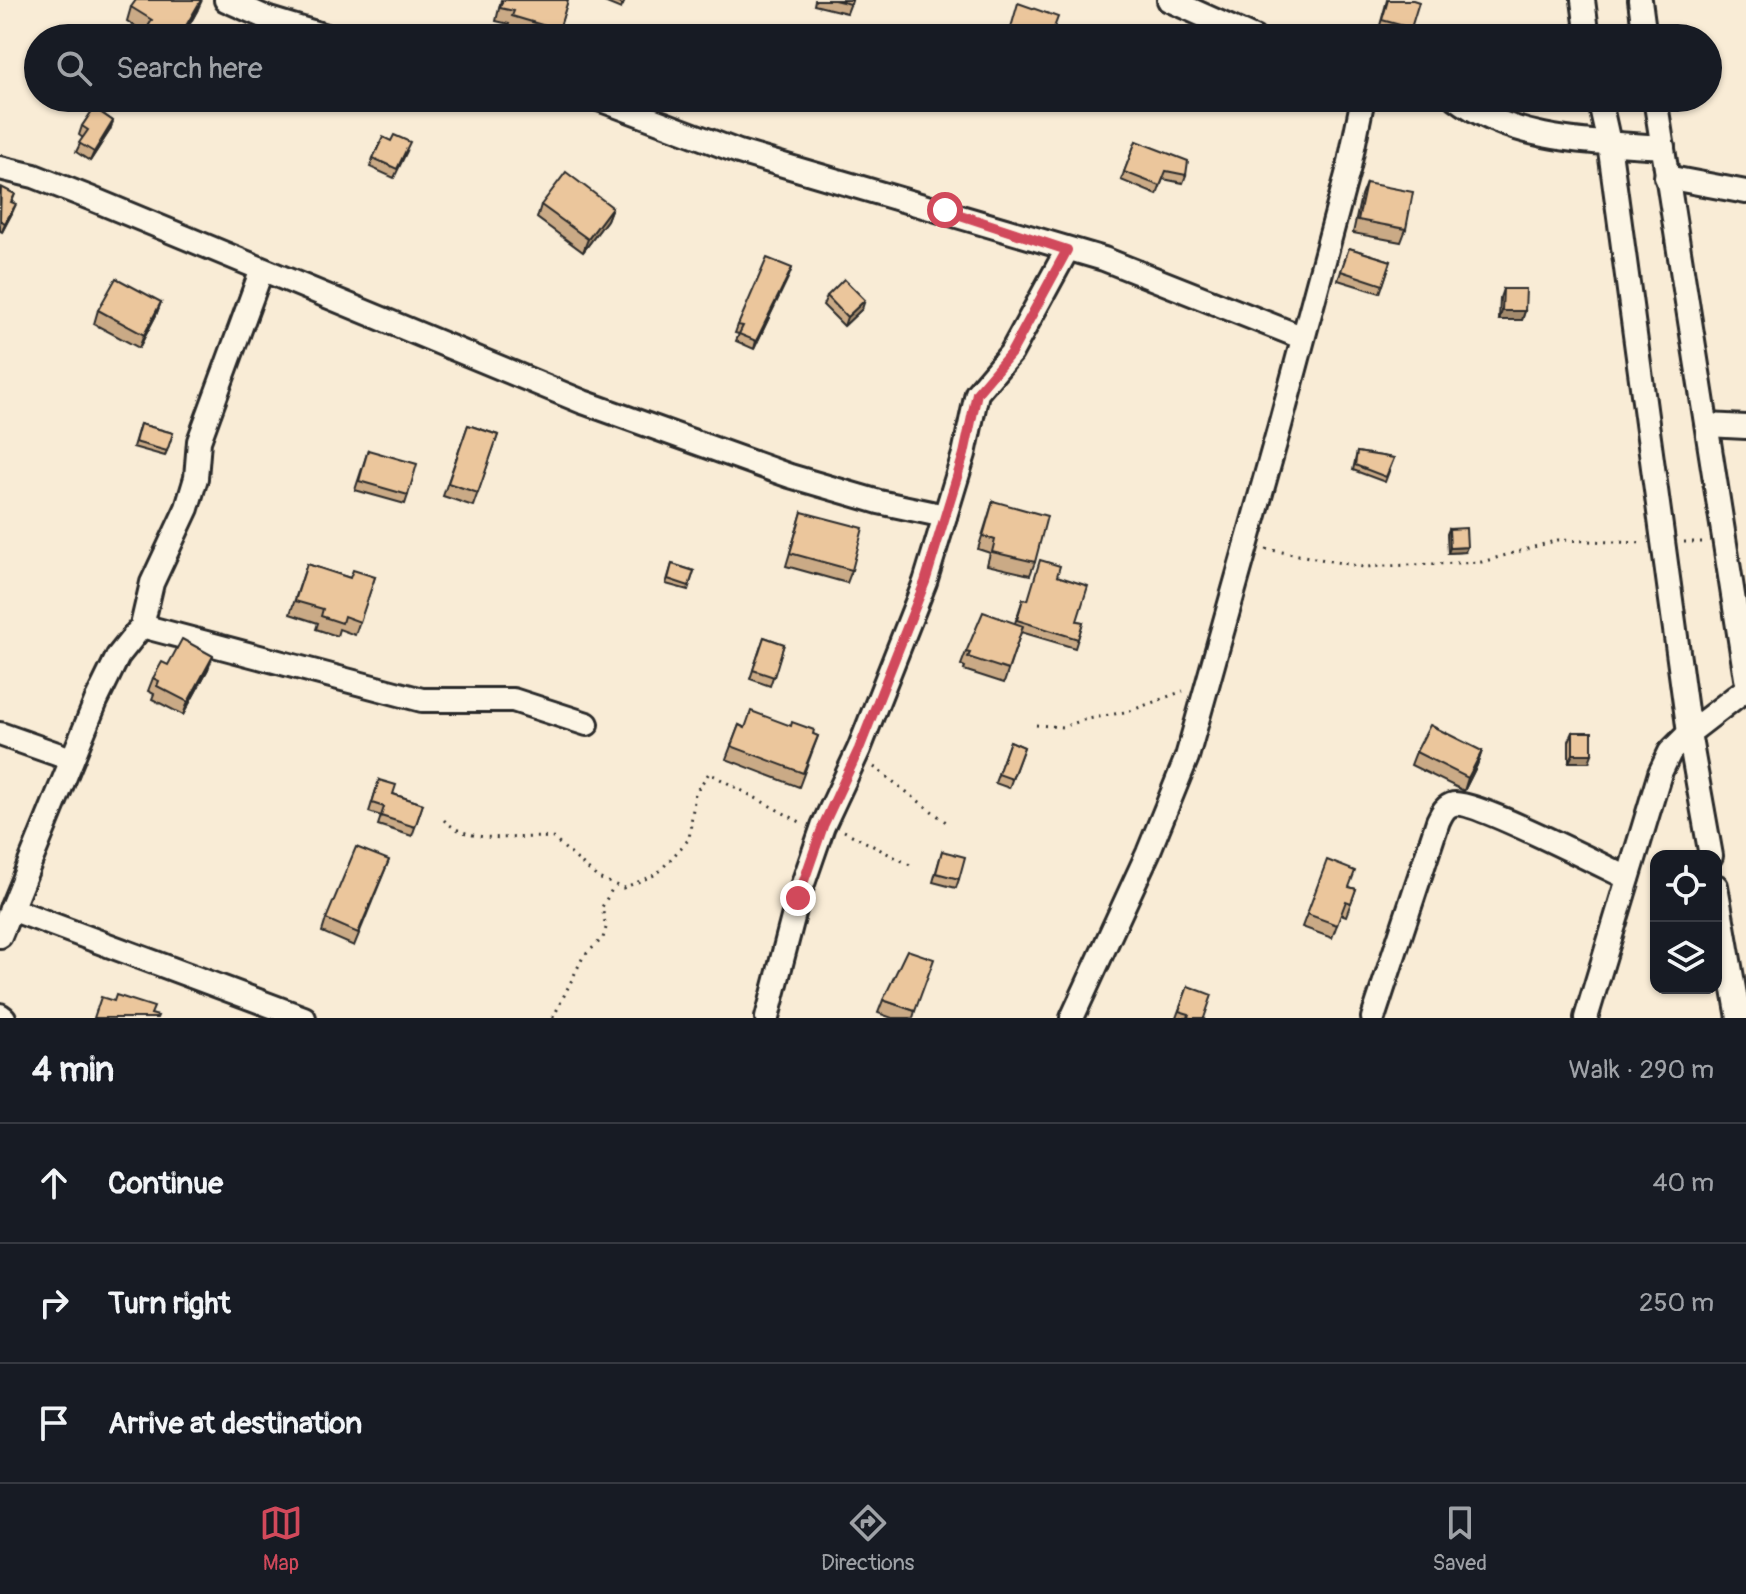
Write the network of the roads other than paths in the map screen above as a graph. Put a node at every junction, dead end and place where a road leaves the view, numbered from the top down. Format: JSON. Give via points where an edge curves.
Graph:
{"nodes":[{"id":1,"x":226,"y":0,"type":"edge"},
{"id":2,"x":1169,"y":0,"type":"edge"},
{"id":3,"x":1583,"y":0,"type":"edge"},
{"id":4,"x":1640,"y":0,"type":"edge"},
{"id":5,"x":283,"y":24,"type":"edge"},
{"id":6,"x":1223,"y":24,"type":"edge"},
{"id":7,"x":1586,"y":24,"type":"edge"},
{"id":8,"x":1643,"y":24,"type":"edge"},
{"id":9,"x":633,"y":112,"type":"edge"},
{"id":10,"x":1360,"y":112,"type":"edge"},
{"id":11,"x":1481,"y":112,"type":"edge"},
{"id":12,"x":1602,"y":112,"type":"edge"},
{"id":13,"x":1657,"y":112,"type":"edge"},
{"id":14,"x":1609,"y":143,"type":"junction"},
{"id":15,"x":1663,"y":147,"type":"junction"},
{"id":16,"x":0,"y":168,"type":"edge"},
{"id":17,"x":1666,"y":177,"type":"junction"},
{"id":18,"x":1746,"y":192,"type":"edge"},
{"id":19,"x":1067,"y":250,"type":"junction"},
{"id":20,"x":261,"y":272,"type":"junction"},
{"id":21,"x":1301,"y":337,"type":"junction"},
{"id":22,"x":1707,"y":425,"type":"junction"},
{"id":23,"x":1746,"y":427,"type":"edge"},
{"id":24,"x":945,"y":516,"type":"junction"},
{"id":25,"x":1726,"y":552,"type":"junction"},
{"id":26,"x":1746,"y":581,"type":"edge"},
{"id":27,"x":142,"y":626,"type":"junction"},
{"id":28,"x":1746,"y":678,"type":"edge"},
{"id":29,"x":1746,"y":689,"type":"edge"},
{"id":30,"x":587,"y":724,"type":"dead end"},
{"id":31,"x":1689,"y":733,"type":"junction"},
{"id":32,"x":0,"y":734,"type":"edge"},
{"id":33,"x":71,"y":759,"type":"junction"},
{"id":34,"x":1710,"y":850,"type":"edge"},
{"id":35,"x":1628,"y":878,"type":"junction"},
{"id":36,"x":11,"y":909,"type":"junction"},
{"id":37,"x":1722,"y":920,"type":"edge"},
{"id":38,"x":0,"y":936,"type":"edge"},
{"id":39,"x":304,"y":1018,"type":"edge"},
{"id":40,"x":767,"y":1018,"type":"edge"},
{"id":41,"x":1072,"y":1018,"type":"edge"},
{"id":42,"x":1373,"y":1018,"type":"edge"},
{"id":43,"x":1586,"y":1018,"type":"edge"},
{"id":44,"x":1739,"y":1018,"type":"edge"}],
"edges":[{"from":1,"to":5,"type":"street"},
{"from":2,"to":6,"type":"street"},
{"from":3,"to":7,"type":"street"},
{"from":4,"to":8,"type":"street"},
{"from":9,"to":19,"type":"street","via":[[739,152]]},
{"from":10,"to":21,"type":"street"},
{"from":11,"to":14,"type":"street","via":[[1507,127]]},
{"from":12,"to":14,"type":"street"},
{"from":13,"to":15,"type":"street"},
{"from":14,"to":15,"type":"street"},
{"from":14,"to":31,"type":"street"},
{"from":15,"to":17,"type":"street"},
{"from":16,"to":20,"type":"street","via":[[34,176]]},
{"from":17,"to":18,"type":"street"},
{"from":17,"to":22,"type":"street"},
{"from":19,"to":21,"type":"street","via":[[1104,259]]},
{"from":19,"to":24,"type":"street","via":[[1011,353],[977,393]]},
{"from":20,"to":24,"type":"street","via":[[583,402],[790,476]]},
{"from":20,"to":27,"type":"street","via":[[199,441],[187,508],[152,583]]},
{"from":21,"to":41,"type":"street","via":[[1207,689],[1166,812]]},
{"from":22,"to":23,"type":"street"},
{"from":22,"to":25,"type":"street"},
{"from":24,"to":40,"type":"street","via":[[925,582],[823,826]]},
{"from":25,"to":26,"type":"street"},
{"from":25,"to":28,"type":"street"},
{"from":27,"to":30,"type":"street","via":[[422,700],[513,700]]},
{"from":27,"to":33,"type":"street","via":[[118,656]]},
{"from":29,"to":31,"type":"street"},
{"from":31,"to":34,"type":"street"},
{"from":31,"to":35,"type":"street","via":[[1670,752],[1660,773]]},
{"from":32,"to":33,"type":"street"},
{"from":33,"to":36,"type":"street"},
{"from":35,"to":42,"type":"street","via":[[1453,804],[1438,821]]},
{"from":35,"to":43,"type":"street"},
{"from":36,"to":38,"type":"street"},
{"from":36,"to":39,"type":"street"},
{"from":37,"to":44,"type":"street"}]}
